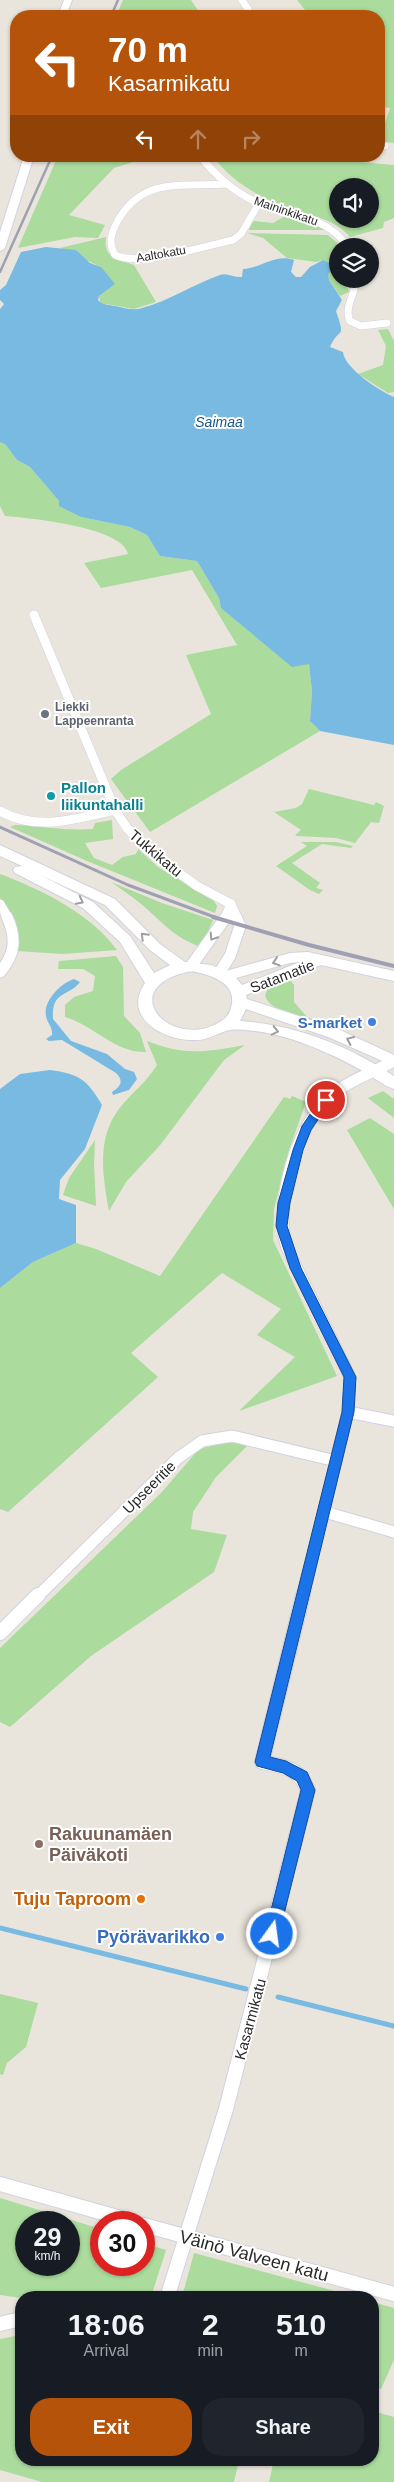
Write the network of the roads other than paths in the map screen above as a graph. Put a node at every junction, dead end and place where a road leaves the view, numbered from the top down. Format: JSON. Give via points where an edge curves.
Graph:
{"nodes":[{"id":1,"x":27,"y":162,"type":"edge"},
{"id":2,"x":206,"y":162,"type":"edge"},
{"id":3,"x":227,"y":184,"type":"junction"},
{"id":4,"x":259,"y":203,"type":"junction"},
{"id":5,"x":343,"y":238,"type":"edge"},
{"id":6,"x":0,"y":248,"type":"edge"},
{"id":7,"x":356,"y":288,"type":"edge"},
{"id":8,"x":387,"y":323,"type":"dead end"},
{"id":9,"x":34,"y":615,"type":"dead end"},
{"id":10,"x":115,"y":810,"type":"junction"},
{"id":11,"x":0,"y":811,"type":"edge"},
{"id":12,"x":2,"y":858,"type":"edge"},
{"id":13,"x":0,"y":904,"type":"edge"},
{"id":14,"x":231,"y":904,"type":"junction"},
{"id":15,"x":324,"y":960,"type":"junction"},
{"id":16,"x":187,"y":966,"type":"junction"},
{"id":17,"x":0,"y":972,"type":"edge"},
{"id":18,"x":223,"y":974,"type":"junction"},
{"id":19,"x":394,"y":976,"type":"edge"},
{"id":20,"x":151,"y":981,"type":"junction"},
{"id":21,"x":240,"y":997,"type":"junction"},
{"id":22,"x":227,"y":1025,"type":"junction"},
{"id":23,"x":394,"y":1061,"type":"edge"},
{"id":24,"x":376,"y":1071,"type":"junction"},
{"id":25,"x":394,"y":1083,"type":"edge"},
{"id":26,"x":348,"y":1412,"type":"junction"},
{"id":27,"x":394,"y":1421,"type":"edge"},
{"id":28,"x":336,"y":1461,"type":"junction"},
{"id":29,"x":325,"y":1512,"type":"junction"},
{"id":30,"x":394,"y":1532,"type":"edge"},
{"id":31,"x":0,"y":1633,"type":"edge"},
{"id":32,"x":0,"y":2184,"type":"edge"},
{"id":33,"x":95,"y":2211,"type":"edge"},
{"id":34,"x":155,"y":2228,"type":"edge"},
{"id":35,"x":188,"y":2238,"type":"junction"},
{"id":36,"x":170,"y":2291,"type":"edge"},
{"id":37,"x":394,"y":2294,"type":"edge"},
{"id":38,"x":15,"y":2320,"type":"edge"},
{"id":39,"x":0,"y":2324,"type":"edge"}],
"edges":[{"from":1,"to":6,"type":"main road"},
{"from":2,"to":3,"type":"street","name":"Maininkikatu"},
{"from":3,"to":4,"type":"street","name":"Maininkikatu"},
{"from":3,"to":4,"type":"street","name":"Aaltokatu","via":[[161,187],[138,193],[122,209],[109,246],[115,256],[133,260],[233,240],[242,234]]},
{"from":4,"to":5,"type":"street","name":"Maininkikatu","via":[[328,226]]},
{"from":7,"to":8,"type":"street","via":[[348,318],[364,327]]},
{"from":9,"to":10,"type":"street","name":"Tukkikatu"},
{"from":10,"to":11,"type":"street","via":[[56,822],[26,823],[8,818]]},
{"from":10,"to":14,"type":"street","name":"Tukkikatu","via":[[146,849],[197,886]]},
{"from":16,"to":12,"type":"main road","one_way":true,"via":[[155,947],[110,902]]},
{"from":12,"to":20,"type":"main road","one_way":true,"via":[[88,905],[125,939]]},
{"from":13,"to":17,"type":"street","via":[[10,920],[16,945]]},
{"from":14,"to":16,"type":"street","one_way":true,"via":[[219,928]]},
{"from":14,"to":18,"type":"street","via":[[240,926]]},
{"from":15,"to":18,"type":"main road","name":"Satamatie","one_way":true,"via":[[290,958]]},
{"from":15,"to":19,"type":"main road","name":"Satamatie"},
{"from":15,"to":21,"type":"main road","name":"Satamatie","via":[[288,971]]},
{"from":16,"to":18,"type":"main road"},
{"from":16,"to":20,"type":"main road","via":[[165,972]]},
{"from":18,"to":21,"type":"main road","via":[[233,982]]},
{"from":20,"to":22,"type":"main road","via":[[144,992],[143,1003],[146,1014],[161,1027],[199,1035]]},
{"from":21,"to":22,"type":"main road","via":[[239,1010]]},
{"from":23,"to":21,"type":"main road","one_way":true},
{"from":22,"to":24,"type":"main road","one_way":true,"via":[[274,1030],[320,1045]]},
{"from":23,"to":24,"type":"street","name":"Kasarmikatu"},
{"from":24,"to":25,"type":"main road"},
{"from":24,"to":26,"type":"street","name":"Kasarmikatu","via":[[342,1089],[317,1110],[298,1150],[284,1203],[282,1226],[296,1268],[350,1377]]},
{"from":26,"to":27,"type":"street"},
{"from":26,"to":28,"type":"street","name":"Kasarmikatu"},
{"from":28,"to":29,"type":"street","name":"Kasarmikatu"},
{"from":28,"to":31,"type":"street","name":"Upseeritie","via":[[232,1436],[216,1436],[197,1442]]},
{"from":29,"to":30,"type":"street"},
{"from":29,"to":35,"type":"street","name":"Kasarmikatu","via":[[262,1762],[286,1767],[302,1776],[308,1790],[251,2020]]},
{"from":32,"to":33,"type":"street"},
{"from":34,"to":35,"type":"street","name":"Väinö Valveen katu"},
{"from":35,"to":36,"type":"street","name":"Kasarmikatu"},
{"from":35,"to":37,"type":"street","name":"Väinö Valveen katu"},
{"from":38,"to":39,"type":"street"}]}
